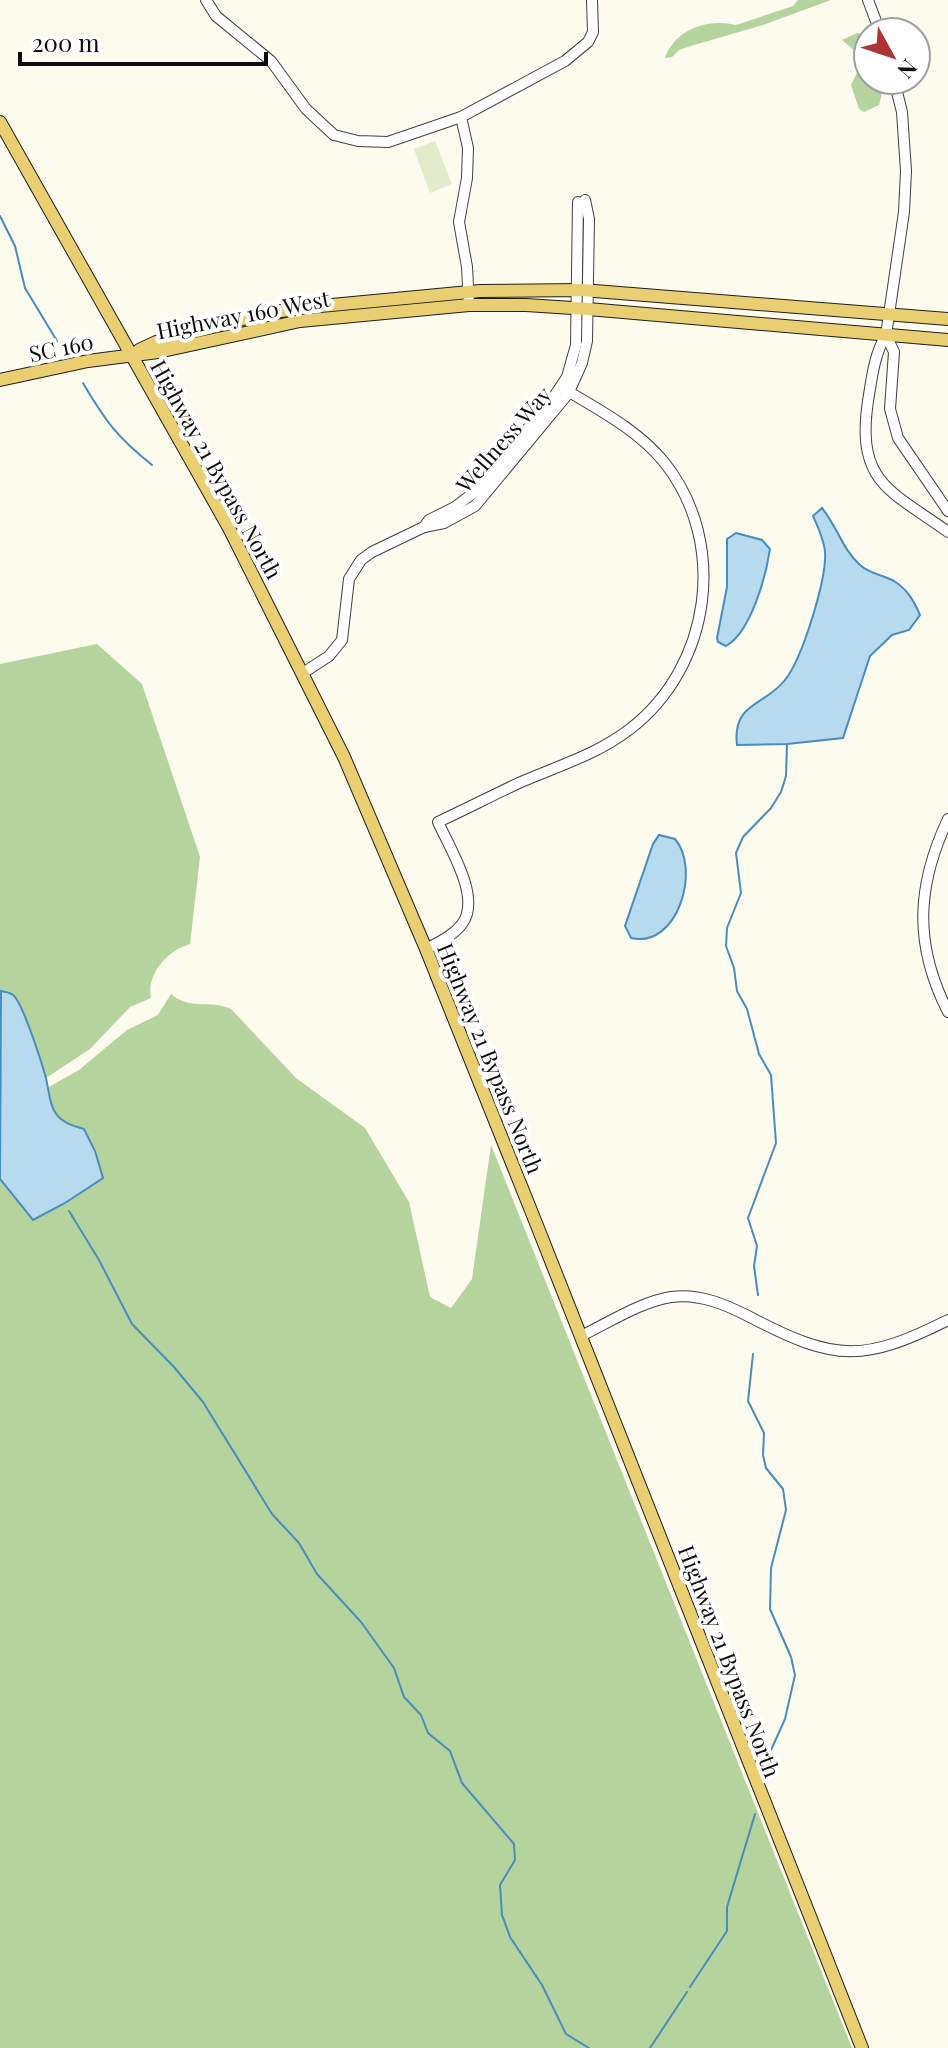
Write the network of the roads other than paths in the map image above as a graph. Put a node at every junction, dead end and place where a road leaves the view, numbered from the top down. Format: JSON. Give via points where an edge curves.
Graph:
{"nodes":[{"id":1,"x":206,"y":0,"type":"edge"},
{"id":2,"x":592,"y":0,"type":"edge"},
{"id":3,"x":898,"y":96,"type":"edge"},
{"id":4,"x":461,"y":117,"type":"junction"},
{"id":5,"x":0,"y":122,"type":"edge"},
{"id":6,"x":582,"y":201,"type":"dead end"},
{"id":7,"x":469,"y":298,"type":"junction"},
{"id":8,"x":582,"y":300,"type":"junction"},
{"id":9,"x":888,"y":314,"type":"junction"},
{"id":10,"x":948,"y":319,"type":"edge"},
{"id":11,"x":886,"y":335,"type":"junction"},
{"id":12,"x":948,"y":340,"type":"edge"},
{"id":13,"x":131,"y":354,"type":"junction"},
{"id":14,"x":0,"y":380,"type":"edge"},
{"id":15,"x":565,"y":390,"type":"junction"},
{"id":16,"x":948,"y":511,"type":"edge"},
{"id":17,"x":948,"y":532,"type":"edge"},
{"id":18,"x":303,"y":673,"type":"junction"},
{"id":19,"x":948,"y":819,"type":"edge"},
{"id":20,"x":426,"y":949,"type":"junction"},
{"id":21,"x":948,"y":1012,"type":"edge"},
{"id":22,"x":948,"y":1320,"type":"edge"},
{"id":23,"x":581,"y":1336,"type":"junction"},
{"id":24,"x":862,"y":2048,"type":"edge"}],
"edges":[{"from":1,"to":4,"type":"street","via":[[216,16],[271,61],[306,109],[334,135],[388,142]]},
{"from":2,"to":4,"type":"street","via":[[593,32],[579,51]]},
{"from":3,"to":9,"type":"street","via":[[906,171]]},
{"from":4,"to":7,"type":"street","via":[[468,148],[459,222]]},
{"from":5,"to":13,"type":"main road","name":"Highway 21 Bypass North"},
{"from":6,"to":8,"type":"street","name":"Wellness Way"},
{"from":7,"to":8,"type":"main road","name":"Highway 160 West","number":"SC 160"},
{"from":7,"to":8,"type":"main road","name":"Highway 160 West","number":"SC 160"},
{"from":7,"to":13,"type":"main road","name":"Highway 160 West","number":"SC 160","via":[[300,321]]},
{"from":8,"to":9,"type":"main road","name":"Highway 160 West","number":"SC 160"},
{"from":8,"to":11,"type":"main road","name":"Highway 160 West","number":"SC 160"},
{"from":8,"to":15,"type":"street","name":"Wellness Way"},
{"from":9,"to":10,"type":"main road","name":"Highway 160 West","number":"SC 160"},
{"from":9,"to":11,"type":"street"},
{"from":11,"to":12,"type":"main road","name":"Highway 160 West","number":"SC 160"},
{"from":11,"to":16,"type":"street","via":[[894,352],[890,409],[898,438]]},
{"from":11,"to":17,"type":"street","via":[[877,350],[865,421],[868,456],[879,481]]},
{"from":13,"to":14,"type":"main road","name":"SC 160","number":"SC 160"},
{"from":13,"to":18,"type":"main road","name":"Highway 21 Bypass North"},
{"from":15,"to":18,"type":"street","name":"Wellness Way","via":[[491,481],[424,527],[372,552],[355,568],[346,593],[342,640]]},
{"from":15,"to":20,"type":"street","via":[[631,430],[677,480],[700,543],[700,620],[671,686],[630,729],[438,822],[470,900],[464,922]]},
{"from":18,"to":20,"type":"main road","name":"Highway 21 Bypass North"},
{"from":19,"to":21,"type":"street","via":[[931,860],[922,907],[927,958]]},
{"from":20,"to":23,"type":"main road","name":"Highway 21 Bypass North"},
{"from":22,"to":23,"type":"street","via":[[879,1349],[841,1351],[809,1345],[709,1299],[677,1297],[647,1304]]},
{"from":23,"to":24,"type":"main road","name":"Highway 21 Bypass North"}]}
